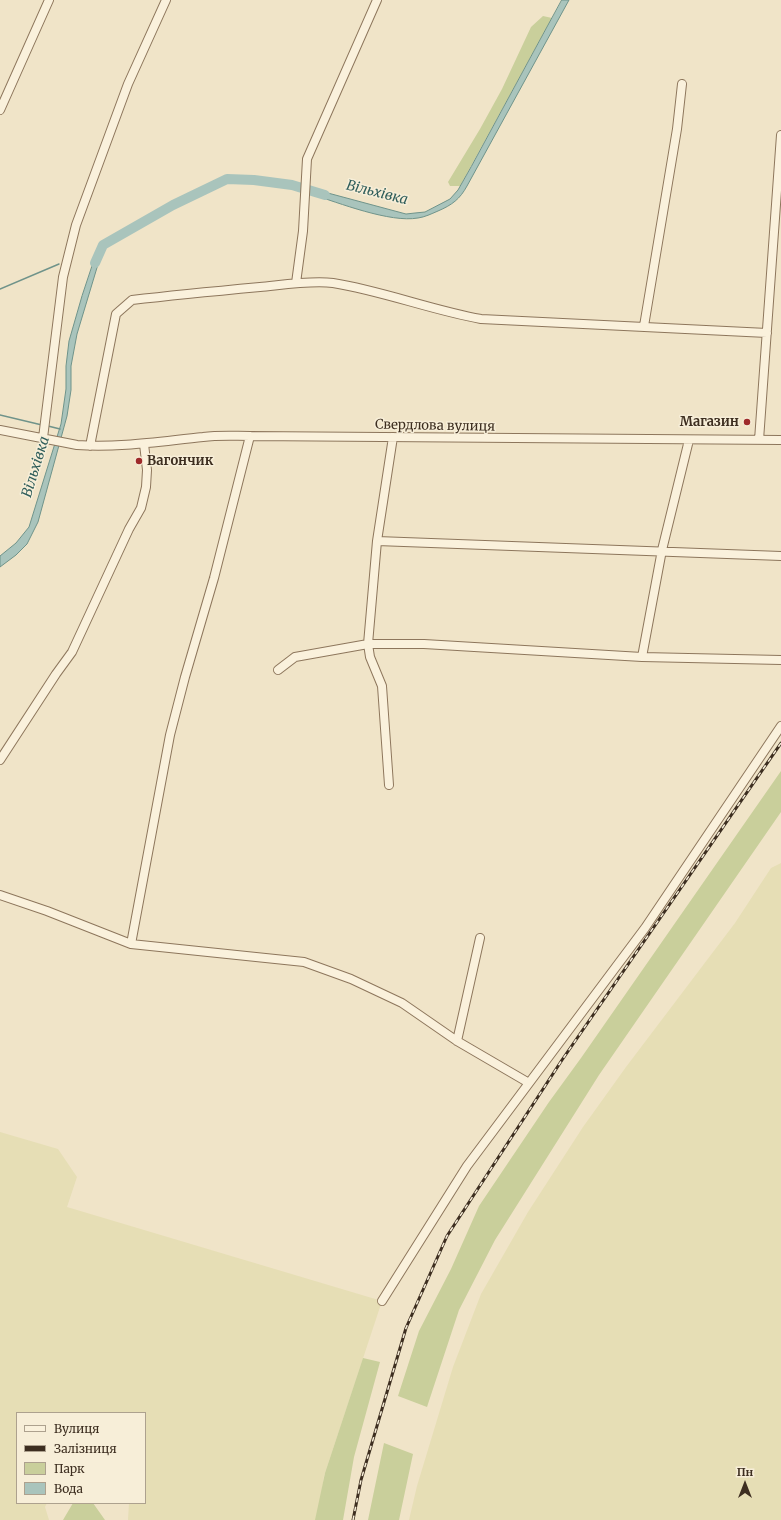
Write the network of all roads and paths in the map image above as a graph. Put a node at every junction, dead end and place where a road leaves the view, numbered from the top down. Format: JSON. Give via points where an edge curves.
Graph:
{"nodes":[{"id":1,"x":48,"y":0,"type":"edge"},
{"id":2,"x":166,"y":0,"type":"edge"},
{"id":3,"x":377,"y":0,"type":"edge"},
{"id":4,"x":682,"y":84,"type":"dead end"},
{"id":5,"x":0,"y":110,"type":"edge"},
{"id":6,"x":781,"y":135,"type":"edge"},
{"id":7,"x":296,"y":283,"type":"junction"},
{"id":8,"x":644,"y":326,"type":"junction"},
{"id":9,"x":767,"y":332,"type":"junction"},
{"id":10,"x":0,"y":430,"type":"edge"},
{"id":11,"x":250,"y":436,"type":"junction"},
{"id":12,"x":394,"y":437,"type":"junction"},
{"id":13,"x":46,"y":439,"type":"junction"},
{"id":14,"x":689,"y":440,"type":"junction"},
{"id":15,"x":759,"y":440,"type":"junction"},
{"id":16,"x":781,"y":440,"type":"edge"},
{"id":17,"x":144,"y":444,"type":"junction"},
{"id":18,"x":90,"y":446,"type":"junction"},
{"id":19,"x":377,"y":541,"type":"junction"},
{"id":20,"x":662,"y":550,"type":"junction"},
{"id":21,"x":781,"y":556,"type":"edge"},
{"id":22,"x":368,"y":644,"type":"junction"},
{"id":23,"x":642,"y":657,"type":"junction"},
{"id":24,"x":781,"y":660,"type":"edge"},
{"id":25,"x":278,"y":670,"type":"dead end"},
{"id":26,"x":781,"y":726,"type":"edge"},
{"id":27,"x":0,"y":760,"type":"edge"},
{"id":28,"x":389,"y":785,"type":"dead end"},
{"id":29,"x":0,"y":895,"type":"edge"},
{"id":30,"x":480,"y":938,"type":"dead end"},
{"id":31,"x":131,"y":944,"type":"junction"},
{"id":32,"x":457,"y":1041,"type":"junction"},
{"id":33,"x":529,"y":1083,"type":"junction"},
{"id":34,"x":382,"y":1301,"type":"dead end"}],
"edges":[{"from":1,"to":5,"type":"street"},
{"from":2,"to":13,"type":"street","via":[[128,84],[76,225],[64,277]]},
{"from":3,"to":7,"type":"street","via":[[307,159]]},
{"from":4,"to":8,"type":"street","via":[[677,129]]},
{"from":6,"to":9,"type":"street"},
{"from":7,"to":8,"type":"street","via":[[332,283],[481,319]]},
{"from":7,"to":18,"type":"street","via":[[132,300],[116,314]]},
{"from":8,"to":9,"type":"street"},
{"from":9,"to":15,"type":"street"},
{"from":10,"to":13,"type":"street","name":"Свердлова вулиця"},
{"from":11,"to":12,"type":"street","name":"Свердлова вулиця"},
{"from":11,"to":17,"type":"street","name":"Свердлова вулиця","via":[[206,437]]},
{"from":11,"to":31,"type":"street","via":[[170,735]]},
{"from":12,"to":14,"type":"street","name":"Свердлова вулиця"},
{"from":12,"to":19,"type":"street"},
{"from":13,"to":18,"type":"street","name":"Свердлова вулиця"},
{"from":14,"to":15,"type":"street","name":"Свердлова вулиця"},
{"from":14,"to":20,"type":"street"},
{"from":15,"to":16,"type":"street","name":"Свердлова вулиця"},
{"from":17,"to":18,"type":"street","name":"Свердлова вулиця"},
{"from":17,"to":27,"type":"street","via":[[147,476],[141,508],[72,652]]},
{"from":19,"to":20,"type":"street"},
{"from":19,"to":22,"type":"street"},
{"from":20,"to":21,"type":"street"},
{"from":20,"to":23,"type":"street"},
{"from":22,"to":23,"type":"street","via":[[424,644]]},
{"from":22,"to":25,"type":"street","via":[[295,657]]},
{"from":22,"to":28,"type":"street","via":[[370,657],[382,686]]},
{"from":23,"to":24,"type":"street"},
{"from":26,"to":33,"type":"street","via":[[645,928]]},
{"from":29,"to":31,"type":"street"},
{"from":30,"to":32,"type":"street"},
{"from":31,"to":32,"type":"street","via":[[304,962],[352,979],[402,1003]]},
{"from":32,"to":33,"type":"street"},
{"from":33,"to":34,"type":"street","via":[[466,1166]]}]}
